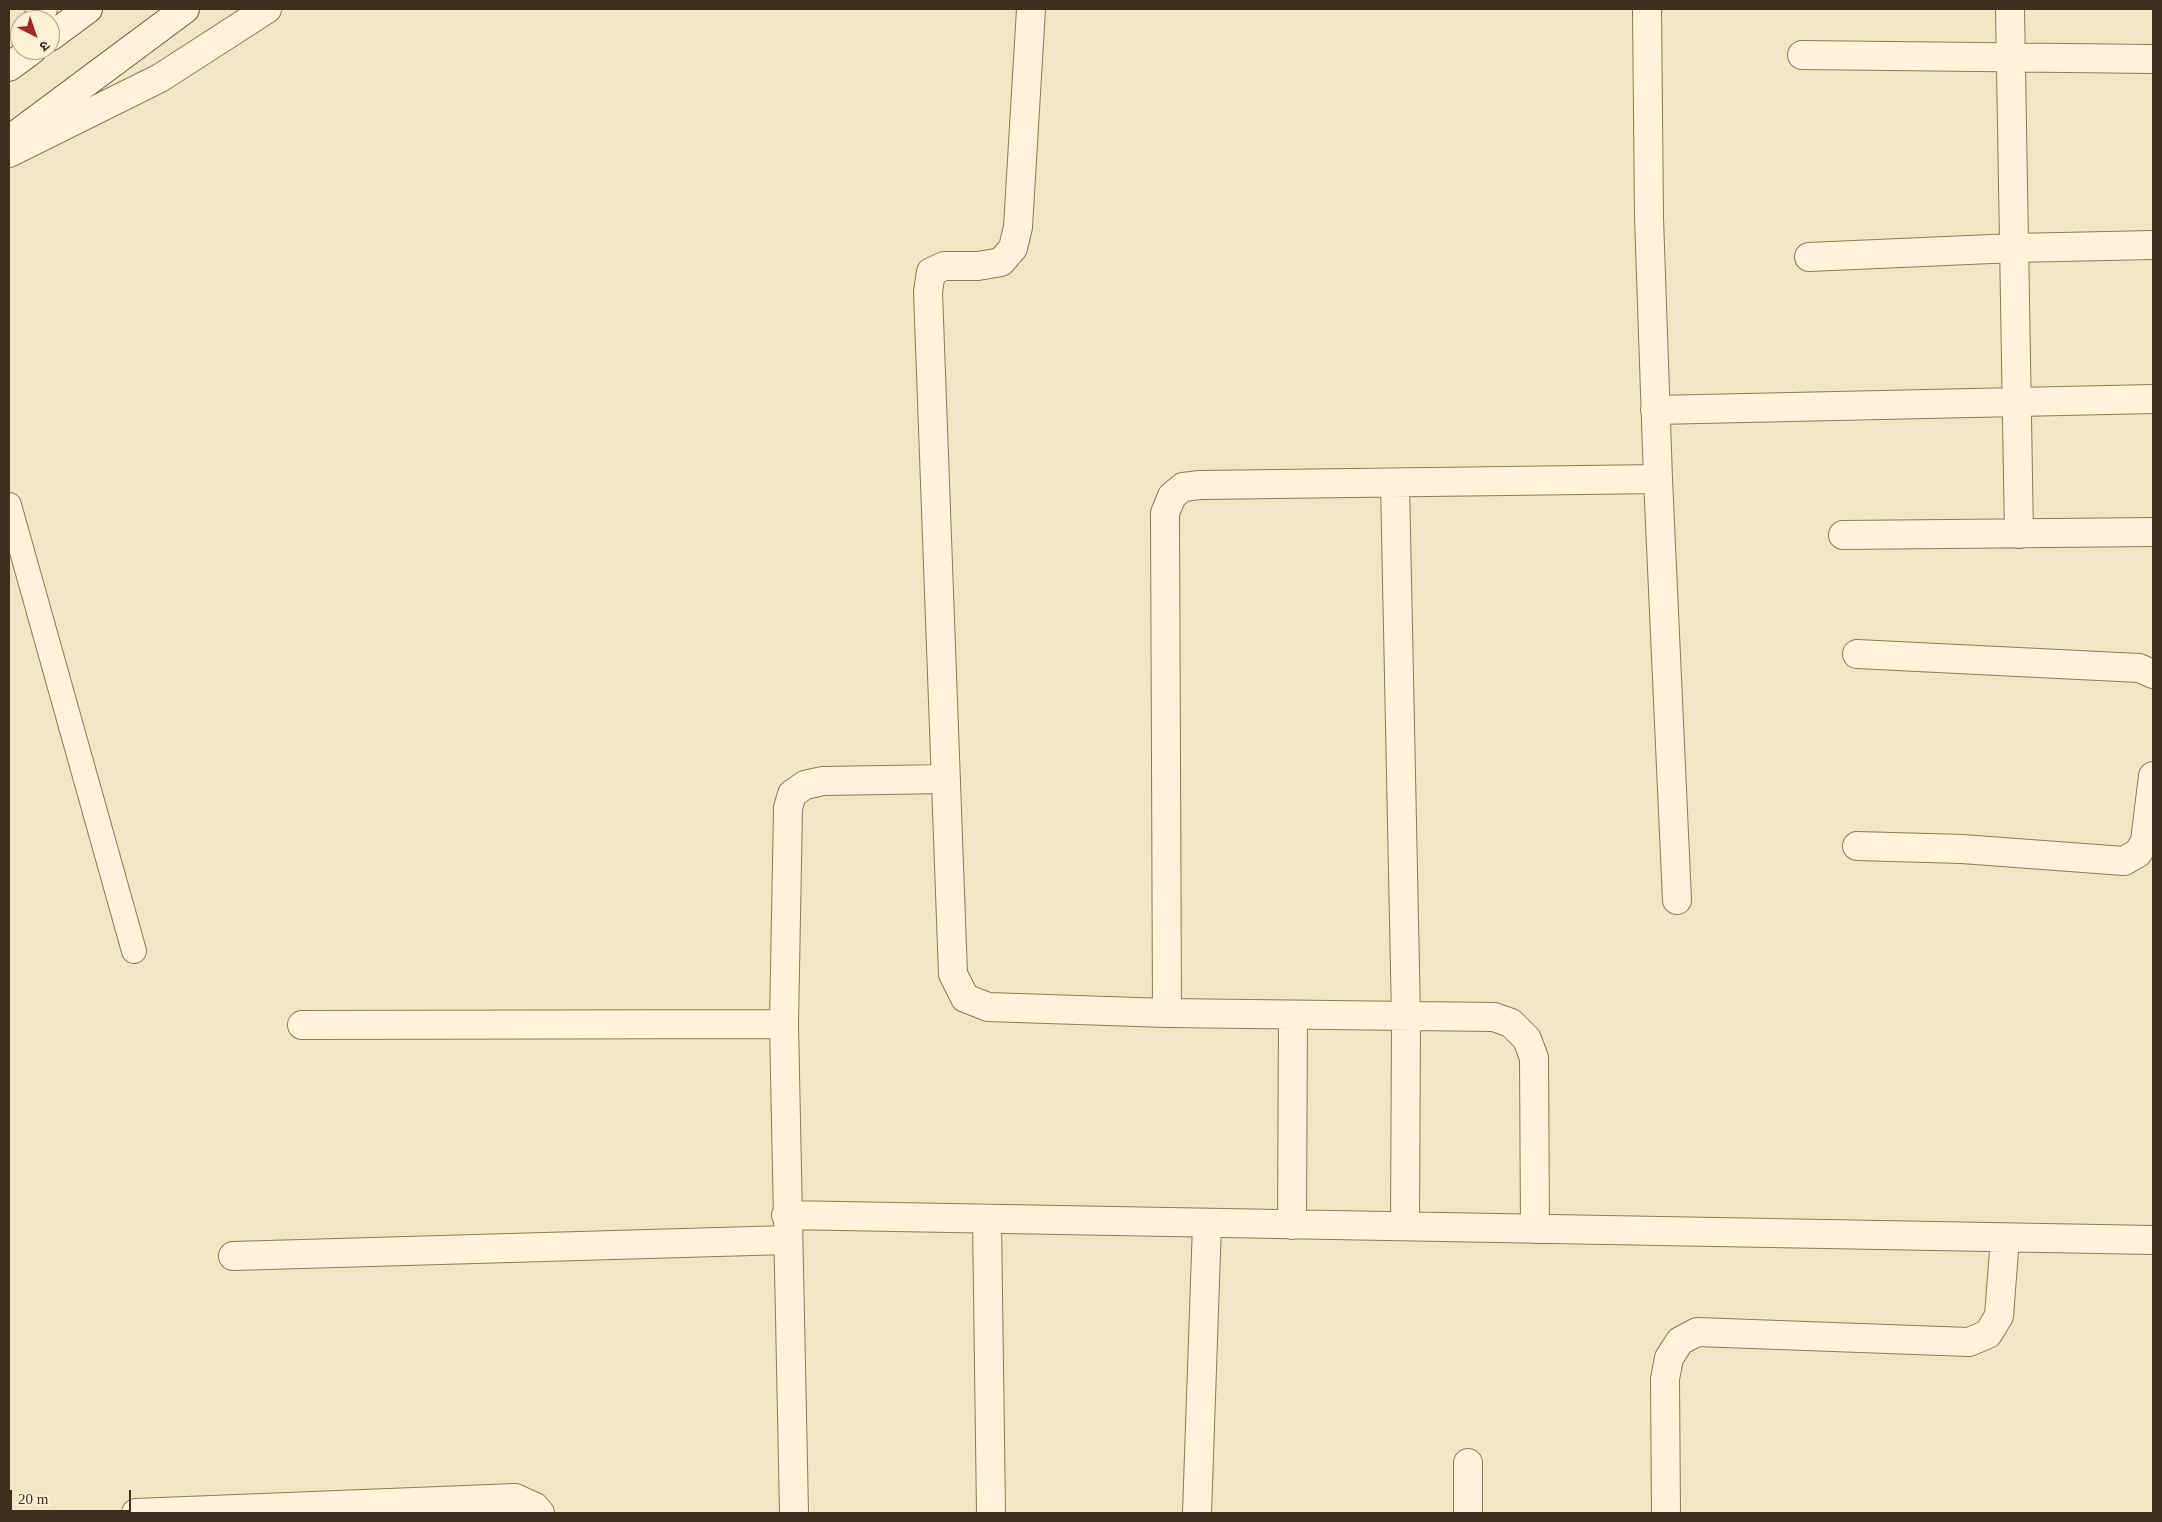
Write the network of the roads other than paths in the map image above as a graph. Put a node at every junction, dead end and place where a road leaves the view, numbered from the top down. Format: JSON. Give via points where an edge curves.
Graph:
{"nodes":[{"id":1,"x":88,"y":9,"type":"edge"},
{"id":2,"x":267,"y":9,"type":"edge"},
{"id":3,"x":1031,"y":9,"type":"edge"},
{"id":4,"x":1647,"y":9,"type":"edge"},
{"id":5,"x":2010,"y":9,"type":"edge"},
{"id":6,"x":177,"y":14,"type":"edge"},
{"id":7,"x":60,"y":30,"type":"edge"},
{"id":8,"x":1802,"y":55,"type":"dead end"},
{"id":9,"x":2011,"y":58,"type":"junction"},
{"id":10,"x":2153,"y":59,"type":"edge"},
{"id":11,"x":9,"y":140,"type":"edge"},
{"id":12,"x":9,"y":153,"type":"edge"},
{"id":13,"x":2153,"y":245,"type":"edge"},
{"id":14,"x":2014,"y":248,"type":"junction"},
{"id":15,"x":1809,"y":257,"type":"dead end"},
{"id":16,"x":2153,"y":399,"type":"edge"},
{"id":17,"x":2016,"y":404,"type":"junction"},
{"id":18,"x":1655,"y":410,"type":"junction"},
{"id":19,"x":1658,"y":479,"type":"junction"},
{"id":20,"x":1394,"y":483,"type":"junction"},
{"id":21,"x":9,"y":505,"type":"edge"},
{"id":22,"x":2153,"y":532,"type":"edge"},
{"id":23,"x":2019,"y":534,"type":"junction"},
{"id":24,"x":1843,"y":535,"type":"dead end"},
{"id":25,"x":1857,"y":654,"type":"dead end"},
{"id":26,"x":2153,"y":674,"type":"edge"},
{"id":27,"x":2153,"y":776,"type":"edge"},
{"id":28,"x":946,"y":779,"type":"junction"},
{"id":29,"x":2151,"y":810,"type":"edge"},
{"id":30,"x":1856,"y":846,"type":"dead end"},
{"id":31,"x":1677,"y":900,"type":"dead end"},
{"id":32,"x":134,"y":952,"type":"dead end"},
{"id":33,"x":1167,"y":1013,"type":"junction"},
{"id":34,"x":1293,"y":1015,"type":"junction"},
{"id":35,"x":1406,"y":1017,"type":"junction"},
{"id":36,"x":784,"y":1024,"type":"junction"},
{"id":37,"x":302,"y":1025,"type":"dead end"},
{"id":38,"x":987,"y":1220,"type":"junction"},
{"id":39,"x":1207,"y":1224,"type":"junction"},
{"id":40,"x":1292,"y":1225,"type":"junction"},
{"id":41,"x":1405,"y":1226,"type":"junction"},
{"id":42,"x":787,"y":1228,"type":"junction"},
{"id":43,"x":1535,"y":1228,"type":"junction"},
{"id":44,"x":2005,"y":1238,"type":"junction"},
{"id":45,"x":2153,"y":1240,"type":"edge"},
{"id":46,"x":233,"y":1256,"type":"dead end"},
{"id":47,"x":1468,"y":1463,"type":"dead end"},
{"id":48,"x":136,"y":1513,"type":"edge"},
{"id":49,"x":540,"y":1513,"type":"edge"},
{"id":50,"x":794,"y":1513,"type":"edge"},
{"id":51,"x":991,"y":1513,"type":"edge"},
{"id":52,"x":1196,"y":1513,"type":"edge"},
{"id":53,"x":1468,"y":1513,"type":"edge"},
{"id":54,"x":1666,"y":1513,"type":"edge"}],
"edges":[{"from":1,"to":7,"type":"street"},
{"from":2,"to":12,"type":"street","via":[[160,78]]},
{"from":3,"to":28,"type":"street","via":[[1018,227],[1013,248],[1001,262],[944,266],[931,272],[928,292]]},
{"from":4,"to":18,"type":"street"},
{"from":5,"to":9,"type":"street"},
{"from":6,"to":11,"type":"street"},
{"from":8,"to":9,"type":"street"},
{"from":9,"to":10,"type":"street"},
{"from":9,"to":14,"type":"street"},
{"from":13,"to":14,"type":"street"},
{"from":14,"to":15,"type":"street"},
{"from":14,"to":17,"type":"street"},
{"from":16,"to":17,"type":"street"},
{"from":17,"to":18,"type":"street"},
{"from":17,"to":23,"type":"street"},
{"from":18,"to":19,"type":"street"},
{"from":19,"to":20,"type":"street"},
{"from":19,"to":31,"type":"street"},
{"from":20,"to":33,"type":"street","via":[[1200,485],[1183,487],[1172,496],[1165,513]]},
{"from":20,"to":35,"type":"street"},
{"from":21,"to":32,"type":"lane"},
{"from":22,"to":23,"type":"street"},
{"from":23,"to":24,"type":"street"},
{"from":25,"to":26,"type":"street","via":[[2140,668]]},
{"from":27,"to":29,"type":"street"},
{"from":28,"to":33,"type":"street","via":[[953,974],[965,998],[988,1007]]},
{"from":28,"to":36,"type":"street","via":[[823,781],[805,785],[792,794],[788,808]]},
{"from":29,"to":30,"type":"street","via":[[2145,841],[2138,853],[2124,861],[1962,849]]},
{"from":33,"to":34,"type":"street"},
{"from":34,"to":35,"type":"street"},
{"from":34,"to":40,"type":"street"},
{"from":35,"to":41,"type":"street"},
{"from":35,"to":43,"type":"street","via":[[1494,1017],[1511,1023],[1527,1038],[1534,1058]]},
{"from":36,"to":37,"type":"street"},
{"from":36,"to":42,"type":"street"},
{"from":38,"to":39,"type":"street"},
{"from":38,"to":42,"type":"street"},
{"from":38,"to":51,"type":"street"},
{"from":39,"to":40,"type":"street"},
{"from":39,"to":52,"type":"street"},
{"from":40,"to":41,"type":"street"},
{"from":41,"to":43,"type":"street"},
{"from":42,"to":46,"type":"street"},
{"from":42,"to":50,"type":"street"},
{"from":43,"to":44,"type":"street"},
{"from":44,"to":45,"type":"street"},
{"from":44,"to":54,"type":"street","via":[[1999,1316],[1988,1334],[1970,1342],[1697,1332],[1680,1341],[1669,1358],[1665,1378]]},
{"from":47,"to":53,"type":"street"},
{"from":48,"to":49,"type":"street","via":[[515,1498],[535,1507]]}]}
